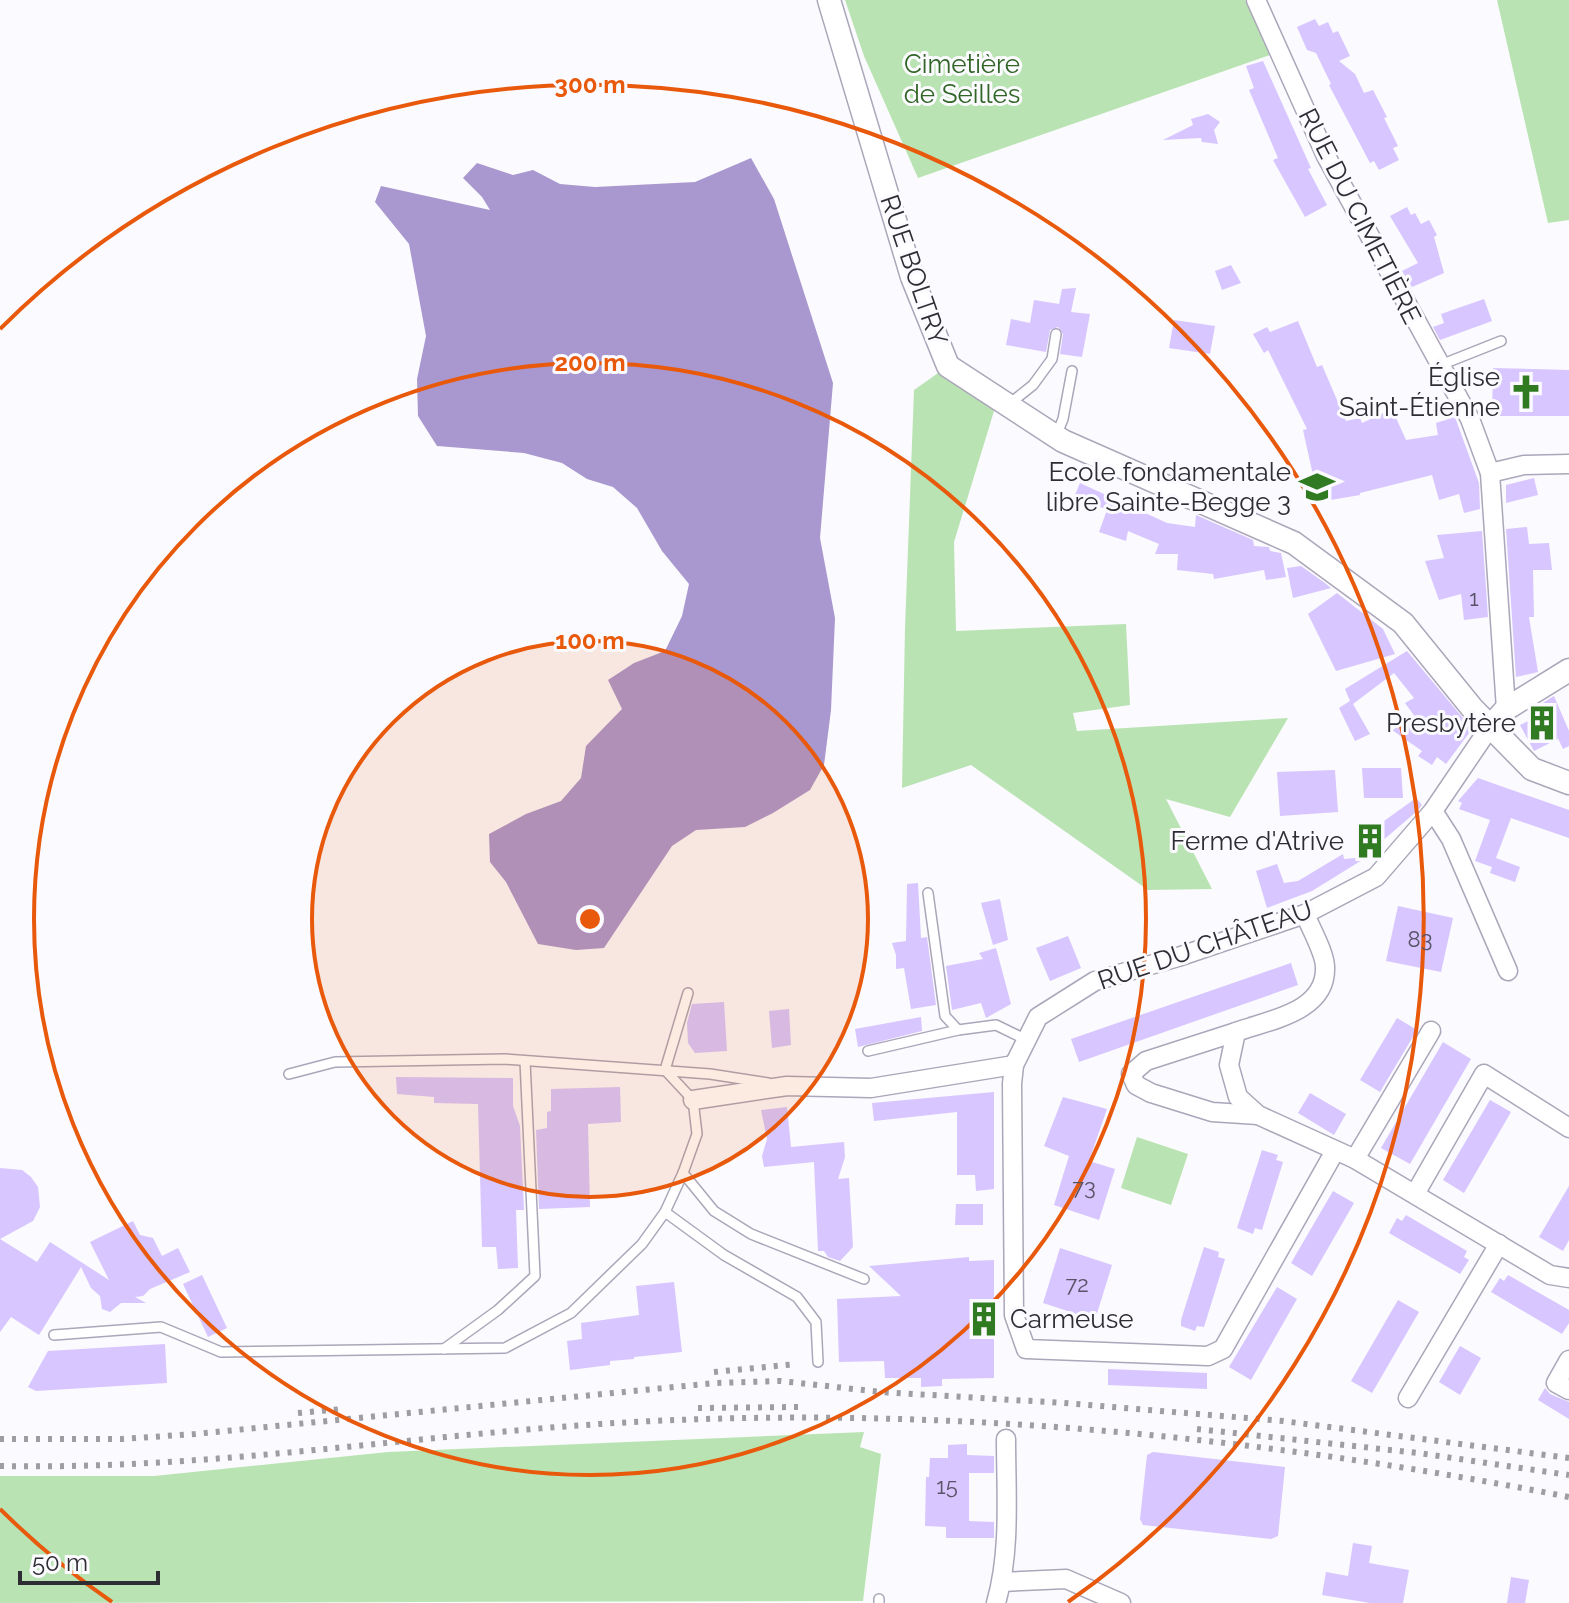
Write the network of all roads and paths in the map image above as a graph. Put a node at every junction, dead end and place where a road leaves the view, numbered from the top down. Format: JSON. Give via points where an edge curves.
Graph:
{"nodes":[{"id":1,"x":829,"y":0,"type":"edge"},
{"id":2,"x":1256,"y":0,"type":"edge"},
{"id":3,"x":1056,"y":334,"type":"dead end"},
{"id":4,"x":1501,"y":341,"type":"dead end"},
{"id":5,"x":1436,"y":361,"type":"junction"},
{"id":6,"x":1072,"y":371,"type":"dead end"},
{"id":7,"x":1008,"y":405,"type":"junction"},
{"id":8,"x":1056,"y":436,"type":"junction"},
{"id":9,"x":1569,"y":464,"type":"edge"},
{"id":10,"x":1490,"y":473,"type":"junction"},
{"id":11,"x":1569,"y":670,"type":"edge"},
{"id":12,"x":1506,"y":709,"type":"junction"},
{"id":13,"x":1490,"y":727,"type":"junction"},
{"id":14,"x":1569,"y":783,"type":"edge"},
{"id":15,"x":1433,"y":811,"type":"junction"},
{"id":16,"x":928,"y":893,"type":"dead end"},
{"id":17,"x":1305,"y":914,"type":"junction"},
{"id":18,"x":1508,"y":971,"type":"dead end"},
{"id":19,"x":688,"y":993,"type":"dead end"},
{"id":20,"x":958,"y":1030,"type":"junction"},
{"id":21,"x":1431,"y":1031,"type":"dead end"},
{"id":22,"x":1236,"y":1032,"type":"junction"},
{"id":23,"x":1027,"y":1041,"type":"junction"},
{"id":24,"x":868,"y":1051,"type":"dead end"},
{"id":25,"x":525,"y":1061,"type":"junction"},
{"id":26,"x":1014,"y":1065,"type":"junction"},
{"id":27,"x":665,"y":1070,"type":"junction"},
{"id":28,"x":289,"y":1074,"type":"dead end"},
{"id":29,"x":787,"y":1086,"type":"junction"},
{"id":30,"x":693,"y":1100,"type":"junction"},
{"id":31,"x":1258,"y":1115,"type":"junction"},
{"id":32,"x":1569,"y":1128,"type":"edge"},
{"id":33,"x":1335,"y":1151,"type":"junction"},
{"id":34,"x":1355,"y":1159,"type":"junction"},
{"id":35,"x":683,"y":1173,"type":"junction"},
{"id":36,"x":1415,"y":1194,"type":"junction"},
{"id":37,"x":665,"y":1212,"type":"junction"},
{"id":38,"x":1499,"y":1244,"type":"junction"},
{"id":39,"x":1569,"y":1278,"type":"edge"},
{"id":40,"x":864,"y":1279,"type":"dead end"},
{"id":41,"x":54,"y":1335,"type":"dead end"},
{"id":42,"x":444,"y":1349,"type":"junction"},
{"id":43,"x":1569,"y":1360,"type":"edge"},
{"id":44,"x":818,"y":1362,"type":"dead end"},
{"id":45,"x":1569,"y":1390,"type":"edge"},
{"id":46,"x":1408,"y":1398,"type":"dead end"},
{"id":47,"x":1006,"y":1439,"type":"dead end"},
{"id":48,"x":1002,"y":1582,"type":"junction"},
{"id":49,"x":996,"y":1603,"type":"edge"},
{"id":50,"x":1121,"y":1603,"type":"edge"}],
"edges":[{"from":1,"to":7,"type":"street","name":"RUE BOLTRY","via":[[912,277],[948,366]]},
{"from":2,"to":5,"type":"street","name":"RUE DU CIMETIÈRE","via":[[1326,156]]},
{"from":3,"to":7,"type":"lane","via":[[1052,359],[1033,385]]},
{"from":4,"to":5,"type":"lane"},
{"from":5,"to":10,"type":"street","name":"RUE DU CIMETIÈRE","via":[[1470,419]]},
{"from":6,"to":8,"type":"lane"},
{"from":7,"to":8,"type":"street","name":"RUE BOLTRY"},
{"from":8,"to":13,"type":"street","name":"RUE BOLTRY","via":[[1294,543],[1403,623]]},
{"from":9,"to":10,"type":"street","via":[[1524,465]]},
{"from":10,"to":12,"type":"street","name":"RUE DU CIMETIÈRE"},
{"from":11,"to":12,"type":"street"},
{"from":12,"to":13,"type":"street"},
{"from":13,"to":14,"type":"street","name":"RUE BOLTRY","via":[[1532,769]]},
{"from":13,"to":15,"type":"street","name":"RUE DU CHÂTEAU"},
{"from":15,"to":17,"type":"street","name":"RUE DU CHÂTEAU","via":[[1376,877]]},
{"from":15,"to":18,"type":"street","via":[[1451,839]]},
{"from":16,"to":20,"type":"lane","via":[[945,1016]]},
{"from":17,"to":22,"type":"street","via":[[1326,966],[1321,991],[1309,1005]]},
{"from":17,"to":23,"type":"street","name":"RUE DU CHÂTEAU","via":[[1095,981],[1038,1017]]},
{"from":19,"to":27,"type":"lane"},
{"from":20,"to":23,"type":"lane","via":[[996,1025]]},
{"from":20,"to":24,"type":"lane"},
{"from":21,"to":34,"type":"street"},
{"from":22,"to":31,"type":"street","via":[[1229,1065],[1238,1097]]},
{"from":22,"to":31,"type":"street","via":[[1146,1061],[1131,1074],[1136,1085],[1151,1093],[1212,1112]]},
{"from":23,"to":26,"type":"street","name":"RUE DU CHÂTEAU"},
{"from":25,"to":27,"type":"lane"},
{"from":25,"to":28,"type":"lane","via":[[335,1062]]},
{"from":25,"to":42,"type":"lane","via":[[535,1276]]},
{"from":26,"to":29,"type":"street","via":[[871,1088]]},
{"from":26,"to":33,"type":"street","name":"RUE DU CHÂTEAU","via":[[1014,1315],[1026,1349],[1208,1356],[1223,1349]]},
{"from":27,"to":29,"type":"lane"},
{"from":27,"to":30,"type":"lane"},
{"from":29,"to":30,"type":"street"},
{"from":30,"to":35,"type":"lane","via":[[697,1134]]},
{"from":31,"to":33,"type":"street"},
{"from":32,"to":36,"type":"street","via":[[1484,1074]]},
{"from":33,"to":34,"type":"street"},
{"from":34,"to":36,"type":"street"},
{"from":35,"to":37,"type":"lane"},
{"from":35,"to":40,"type":"lane","via":[[714,1211],[751,1234]]},
{"from":36,"to":38,"type":"street"},
{"from":37,"to":42,"type":"lane","via":[[642,1244],[571,1313],[505,1348]]},
{"from":37,"to":44,"type":"lane","via":[[724,1255],[797,1297],[816,1322]]},
{"from":38,"to":39,"type":"street","via":[[1550,1275]]},
{"from":38,"to":46,"type":"street"},
{"from":41,"to":42,"type":"lane","via":[[161,1327],[221,1352]]},
{"from":43,"to":45,"type":"street","via":[[1556,1383]]},
{"from":47,"to":48,"type":"street"},
{"from":48,"to":49,"type":"street"},
{"from":48,"to":50,"type":"street","via":[[1066,1579]]}]}
